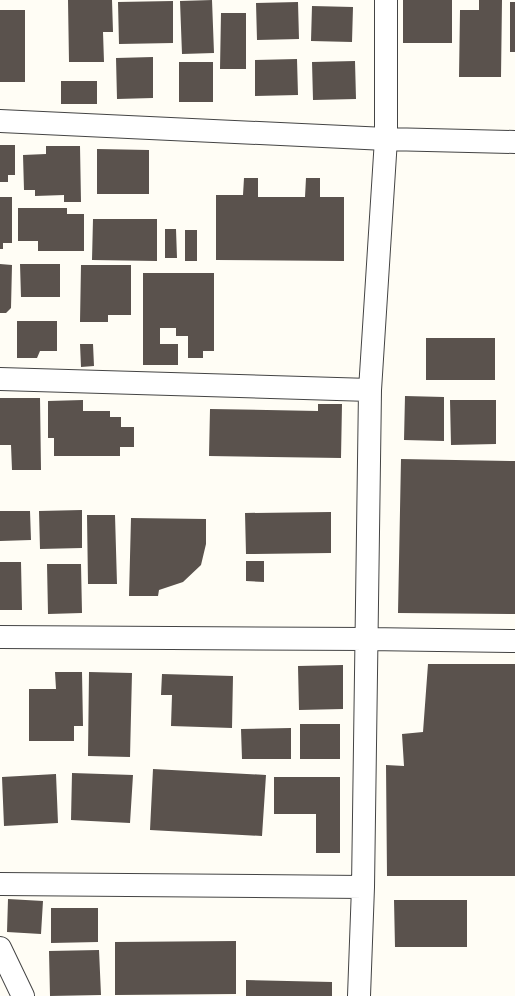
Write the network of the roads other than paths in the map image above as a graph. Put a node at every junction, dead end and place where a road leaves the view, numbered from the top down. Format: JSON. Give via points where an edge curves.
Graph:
{"nodes":[{"id":1,"x":386,"y":0,"type":"edge"},
{"id":2,"x":0,"y":121,"type":"edge"},
{"id":3,"x":386,"y":139,"type":"junction"},
{"id":4,"x":515,"y":142,"type":"edge"},
{"id":5,"x":0,"y":379,"type":"edge"},
{"id":6,"x":370,"y":390,"type":"junction"},
{"id":7,"x":0,"y":637,"type":"edge"},
{"id":8,"x":367,"y":638,"type":"junction"},
{"id":9,"x":515,"y":641,"type":"edge"},
{"id":10,"x":0,"y":884,"type":"edge"},
{"id":11,"x":363,"y":887,"type":"junction"},
{"id":12,"x":0,"y":948,"type":"edge"},
{"id":13,"x":23,"y":996,"type":"edge"},
{"id":14,"x":360,"y":996,"type":"edge"}],
"edges":[{"from":1,"to":3,"type":"street"},
{"from":2,"to":3,"type":"street"},
{"from":3,"to":4,"type":"street"},
{"from":3,"to":6,"type":"street"},
{"from":5,"to":6,"type":"street"},
{"from":6,"to":8,"type":"street"},
{"from":7,"to":8,"type":"street"},
{"from":8,"to":9,"type":"street"},
{"from":8,"to":11,"type":"street"},
{"from":10,"to":11,"type":"street"},
{"from":11,"to":14,"type":"street"},
{"from":12,"to":13,"type":"street"}]}
